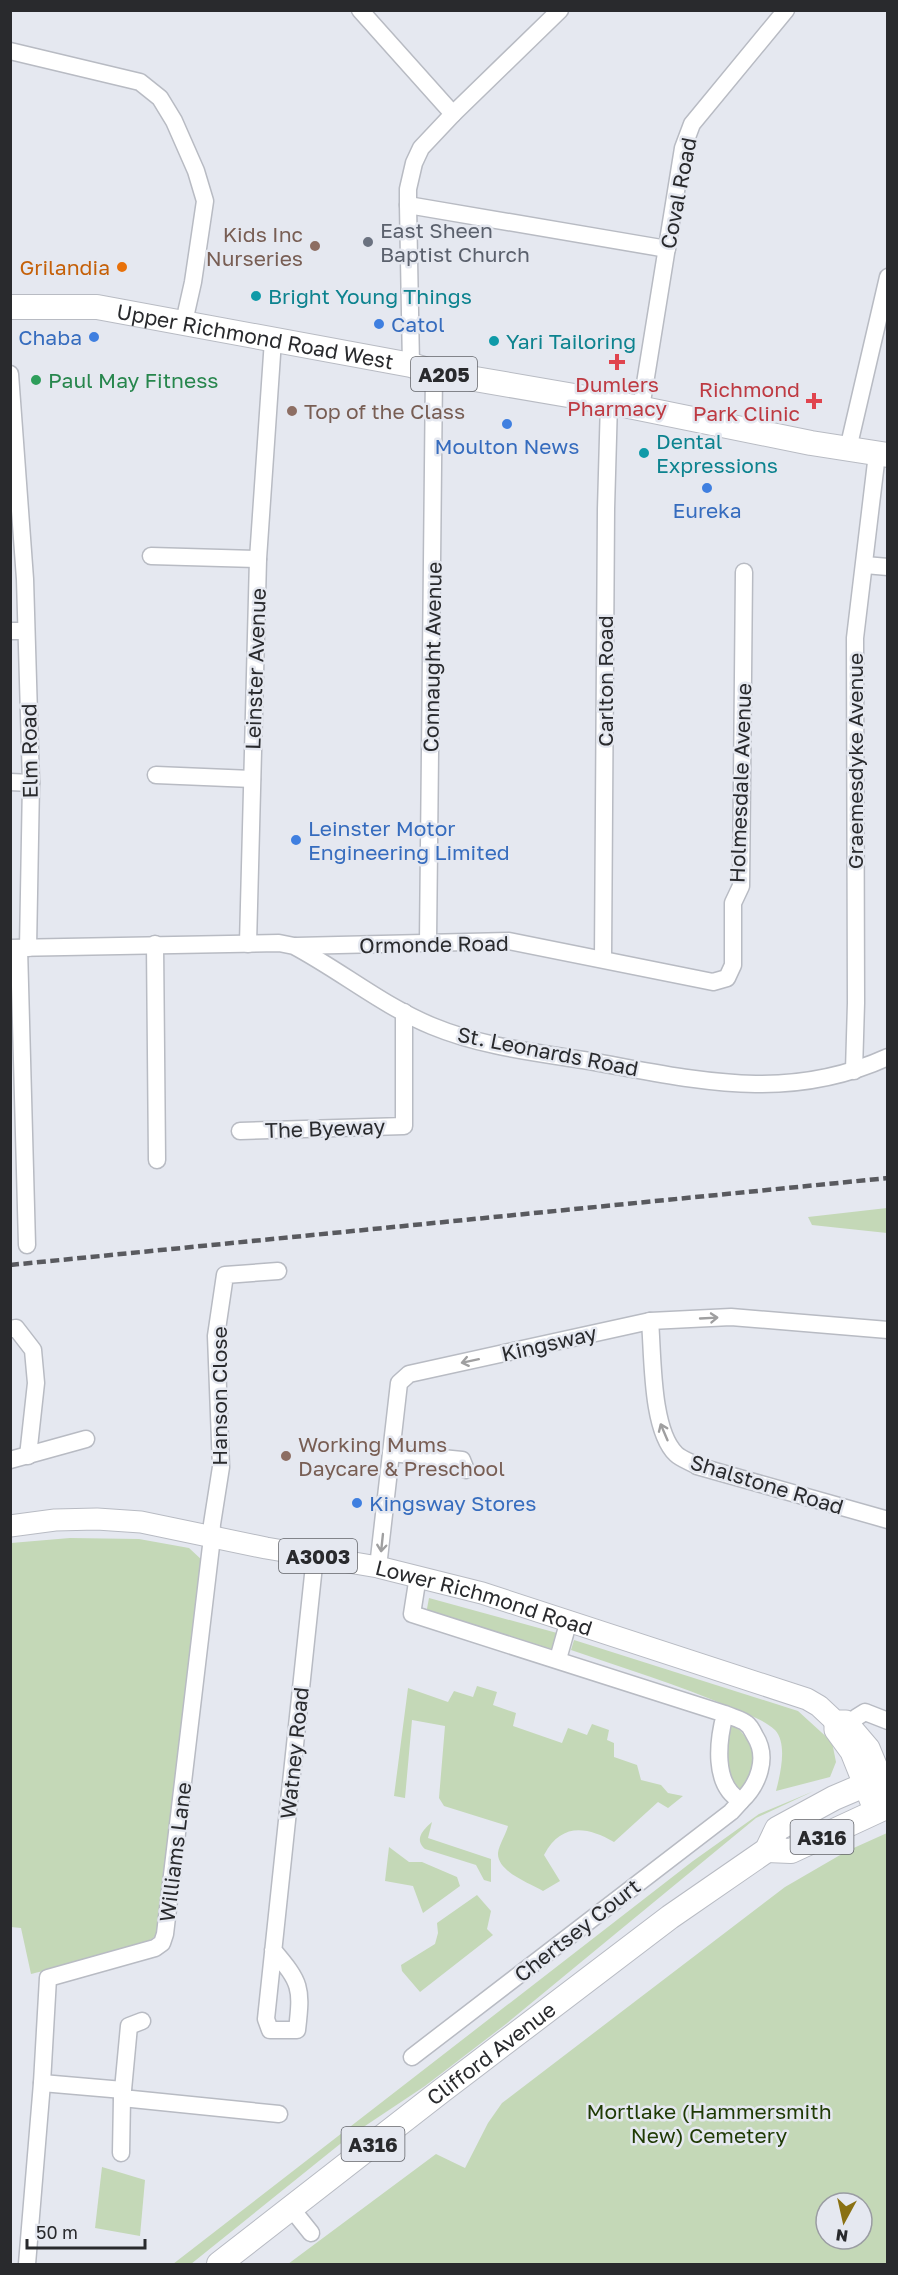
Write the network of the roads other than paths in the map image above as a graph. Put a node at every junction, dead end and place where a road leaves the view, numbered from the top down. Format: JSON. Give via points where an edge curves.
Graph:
{"nodes":[{"id":1,"x":360,"y":10,"type":"edge"},
{"id":2,"x":560,"y":10,"type":"edge"},
{"id":3,"x":786,"y":10,"type":"edge"},
{"id":4,"x":10,"y":51,"type":"edge"},
{"id":5,"x":453,"y":114,"type":"junction"},
{"id":6,"x":408,"y":205,"type":"junction"},
{"id":7,"x":667,"y":249,"type":"junction"},
{"id":8,"x":888,"y":277,"type":"edge"},
{"id":9,"x":10,"y":307,"type":"edge"},
{"id":10,"x":184,"y":322,"type":"junction"},
{"id":11,"x":273,"y":340,"type":"junction"},
{"id":12,"x":423,"y":369,"type":"junction"},
{"id":13,"x":10,"y":374,"type":"edge"},
{"id":14,"x":609,"y":402,"type":"junction"},
{"id":15,"x":641,"y":408,"type":"junction"},
{"id":16,"x":848,"y":449,"type":"junction"},
{"id":17,"x":882,"y":454,"type":"edge"},
{"id":18,"x":151,"y":556,"type":"dead end"},
{"id":19,"x":258,"y":559,"type":"junction"},
{"id":20,"x":865,"y":565,"type":"junction"},
{"id":21,"x":888,"y":567,"type":"edge"},
{"id":22,"x":744,"y":572,"type":"dead end"},
{"id":23,"x":18,"y":631,"type":"edge"},
{"id":24,"x":156,"y":775,"type":"dead end"},
{"id":25,"x":252,"y":779,"type":"junction"},
{"id":26,"x":10,"y":782,"type":"edge"},
{"id":27,"x":31,"y":783,"type":"junction"},
{"id":28,"x":428,"y":942,"type":"junction"},
{"id":29,"x":155,"y":944,"type":"junction"},
{"id":30,"x":248,"y":944,"type":"junction"},
{"id":31,"x":294,"y":946,"type":"junction"},
{"id":32,"x":19,"y":948,"type":"edge"},
{"id":33,"x":603,"y":959,"type":"junction"},
{"id":34,"x":713,"y":982,"type":"joint"},
{"id":35,"x":404,"y":1012,"type":"junction"},
{"id":36,"x":888,"y":1057,"type":"edge"},
{"id":37,"x":854,"y":1071,"type":"junction"},
{"id":38,"x":240,"y":1131,"type":"dead end"},
{"id":39,"x":157,"y":1160,"type":"dead end"},
{"id":40,"x":27,"y":1245,"type":"dead end"},
{"id":41,"x":278,"y":1271,"type":"dead end"},
{"id":42,"x":650,"y":1321,"type":"junction"},
{"id":43,"x":10,"y":1329,"type":"edge"},
{"id":44,"x":888,"y":1330,"type":"edge"},
{"id":45,"x":86,"y":1439,"type":"dead end"},
{"id":46,"x":391,"y":1453,"type":"junction"},
{"id":47,"x":28,"y":1456,"type":"junction"},
{"id":48,"x":10,"y":1460,"type":"edge"},
{"id":49,"x":466,"y":1470,"type":"dead end"},
{"id":50,"x":888,"y":1520,"type":"edge"},
{"id":51,"x":10,"y":1526,"type":"edge"},
{"id":52,"x":211,"y":1536,"type":"junction"},
{"id":53,"x":315,"y":1556,"type":"junction"},
{"id":54,"x":378,"y":1567,"type":"junction"},
{"id":55,"x":418,"y":1576,"type":"junction"},
{"id":56,"x":569,"y":1620,"type":"junction"},
{"id":57,"x":558,"y":1659,"type":"junction"},
{"id":58,"x":725,"y":1714,"type":"junction"},
{"id":59,"x":888,"y":1721,"type":"edge"},
{"id":60,"x":842,"y":1727,"type":"junction"},
{"id":61,"x":881,"y":1791,"type":"edge"},
{"id":62,"x":741,"y":1801,"type":"junction"},
{"id":63,"x":273,"y":1950,"type":"dead end"},
{"id":64,"x":142,"y":2021,"type":"dead end"},
{"id":65,"x":412,"y":2057,"type":"dead end"},
{"id":66,"x":42,"y":2083,"type":"junction"},
{"id":67,"x":122,"y":2094,"type":"junction"},
{"id":68,"x":279,"y":2114,"type":"dead end"},
{"id":69,"x":121,"y":2153,"type":"dead end"},
{"id":70,"x":291,"y":2208,"type":"junction"},
{"id":71,"x":311,"y":2233,"type":"dead end"},
{"id":72,"x":27,"y":2265,"type":"edge"},
{"id":73,"x":219,"y":2265,"type":"edge"}],
"edges":[{"from":1,"to":5,"type":"street"},
{"from":2,"to":5,"type":"street","name":"Connaught Avenue"},
{"from":3,"to":7,"type":"street","name":"Coval Road","via":[[692,124],[683,148]]},
{"from":4,"to":10,"type":"street","via":[[140,81],[160,98],[192,161],[205,201]]},
{"from":5,"to":6,"type":"street","name":"Connaught Avenue","via":[[422,148],[414,163]]},
{"from":6,"to":7,"type":"street"},
{"from":6,"to":12,"type":"street","name":"Connaught Avenue"},
{"from":7,"to":15,"type":"street","name":"Coval Road"},
{"from":8,"to":16,"type":"street"},
{"from":9,"to":10,"type":"highway","name":"Upper Richmond Road West","number":"A205","via":[[97,307]]},
{"from":10,"to":11,"type":"highway","name":"Upper Richmond Road West","number":"A205"},
{"from":11,"to":12,"type":"highway","name":"Upper Richmond Road West","number":"A205"},
{"from":11,"to":19,"type":"street","name":"Leinster Avenue"},
{"from":12,"to":14,"type":"highway","name":"Upper Richmond Road West","number":"A205"},
{"from":12,"to":28,"type":"street","name":"Connaught Avenue"},
{"from":13,"to":23,"type":"street","name":"Elm Road","via":[[25,579]]},
{"from":14,"to":15,"type":"highway","name":"Upper Richmond Road West","number":"A205"},
{"from":14,"to":33,"type":"street","name":"Carlton Road"},
{"from":15,"to":16,"type":"highway","name":"Upper Richmond Road West","number":"A205"},
{"from":16,"to":17,"type":"highway","name":"Upper Richmond Road West","number":"A205"},
{"from":17,"to":20,"type":"street","name":"Graemesdyke Avenue"},
{"from":18,"to":19,"type":"street","name":"Leinster Avenue"},
{"from":19,"to":25,"type":"street","name":"Leinster Avenue"},
{"from":20,"to":21,"type":"street"},
{"from":20,"to":37,"type":"street","name":"Graemesdyke Avenue","via":[[855,638]]},
{"from":22,"to":34,"type":"street","name":"Holmesdale Avenue","via":[[741,886],[733,903],[733,965],[728,978]]},
{"from":23,"to":27,"type":"street","name":"Elm Road"},
{"from":24,"to":25,"type":"street","name":"Leinster Avenue"},
{"from":25,"to":30,"type":"street","name":"Leinster Avenue"},
{"from":26,"to":27,"type":"street"},
{"from":27,"to":32,"type":"street","name":"Elm Road"},
{"from":28,"to":31,"type":"street","name":"Ormonde Road"},
{"from":28,"to":33,"type":"street","name":"Ormonde Road","via":[[509,940]]},
{"from":29,"to":30,"type":"street","name":"St. Leonards Road"},
{"from":29,"to":32,"type":"street","name":"St. Leonards Road"},
{"from":29,"to":39,"type":"street"},
{"from":30,"to":31,"type":"street","name":"St. Leonards Road"},
{"from":31,"to":35,"type":"street","name":"St. Leonards Road"},
{"from":32,"to":40,"type":"street","name":"Elm Road"},
{"from":33,"to":34,"type":"street","name":"Ormonde Road"},
{"from":35,"to":37,"type":"street","name":"St. Leonards Road","via":[[447,1032],[498,1046],[706,1081],[756,1086],[804,1082]]},
{"from":35,"to":38,"type":"street","name":"The Byeway","via":[[404,1126]]},
{"from":36,"to":37,"type":"street","name":"St. Leonards Road"},
{"from":41,"to":52,"type":"street","name":"Hanson Close","via":[[225,1275],[216,1336],[221,1467]]},
{"from":42,"to":44,"type":"street","name":"Kingsway","one_way":true,"via":[[731,1317]]},
{"from":42,"to":46,"type":"street","name":"Kingsway","one_way":true,"via":[[409,1374],[399,1383]]},
{"from":50,"to":42,"type":"street","name":"Shalstone Road","one_way":true,"via":[[697,1466],[677,1455],[664,1437],[658,1418]]},
{"from":43,"to":47,"type":"street","via":[[16,1328],[33,1350],[36,1383]]},
{"from":45,"to":47,"type":"street"},
{"from":46,"to":49,"type":"street","via":[[462,1460]]},
{"from":46,"to":54,"type":"street","name":"Kingsway","one_way":true},
{"from":47,"to":48,"type":"street"},
{"from":51,"to":52,"type":"main road","name":"Lower Richmond Road","number":"A3003","via":[[97,1519],[141,1522]]},
{"from":52,"to":53,"type":"main road","name":"Lower Richmond Road","number":"A3003"},
{"from":52,"to":66,"type":"street","name":"Williams Lane","via":[[165,1934],[155,1948],[48,1978]]},
{"from":53,"to":54,"type":"main road","name":"Lower Richmond Road","number":"A3003"},
{"from":53,"to":63,"type":"street","name":"Watney Road"},
{"from":54,"to":55,"type":"main road","name":"Lower Richmond Road","number":"A3003"},
{"from":55,"to":56,"type":"main road","name":"Lower Richmond Road","number":"A3003"},
{"from":55,"to":57,"type":"street","name":"Chertsey Court","via":[[412,1614]]},
{"from":56,"to":57,"type":"street"},
{"from":56,"to":60,"type":"main road","name":"Lower Richmond Road","number":"A3003","via":[[807,1699]]},
{"from":57,"to":58,"type":"street","name":"Chertsey Court"},
{"from":58,"to":62,"type":"street","via":[[718,1763],[728,1786]]},
{"from":58,"to":62,"type":"street","name":"Chertsey Court","via":[[747,1724],[759,1742],[762,1757],[756,1783]]},
{"from":59,"to":60,"type":"street","via":[[865,1712]]},
{"from":60,"to":61,"type":"main road","name":"Lower Richmond Road","number":"A3003","via":[[869,1748]]},
{"from":61,"to":70,"type":"highway","name":"Clifford Avenue","number":"A316","via":[[791,1851],[767,1851],[670,1917]]},
{"from":62,"to":65,"type":"street","name":"Chertsey Court"},
{"from":64,"to":67,"type":"street","via":[[129,2026]]},
{"from":66,"to":67,"type":"street"},
{"from":66,"to":72,"type":"street","name":"Williams Lane"},
{"from":67,"to":68,"type":"street"},
{"from":67,"to":69,"type":"street"},
{"from":70,"to":71,"type":"street"},
{"from":70,"to":73,"type":"highway","name":"Clifford Avenue","number":"A316"}]}
